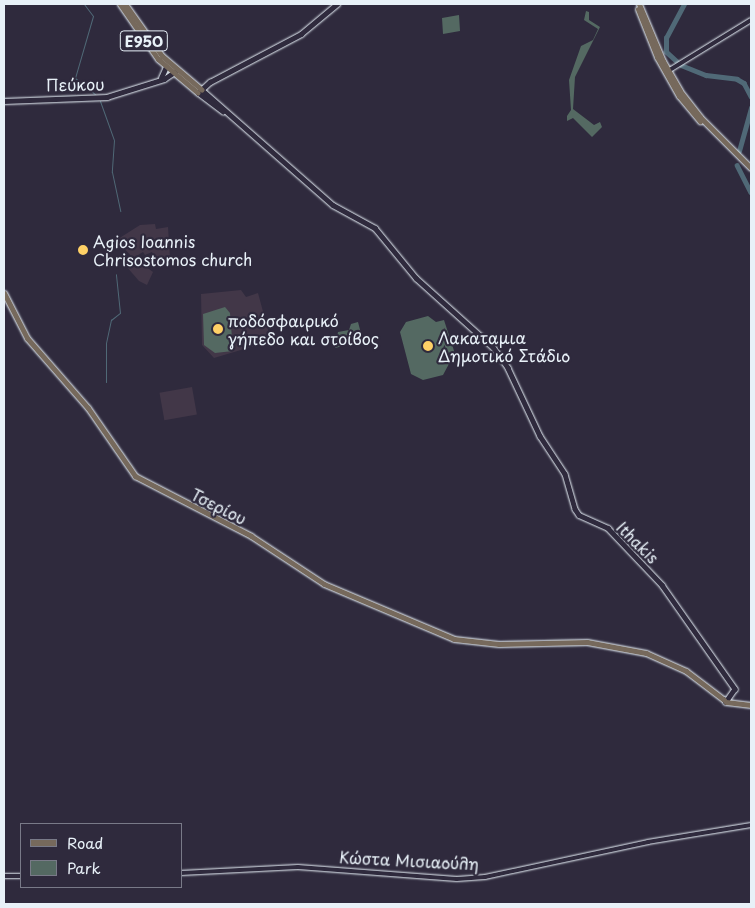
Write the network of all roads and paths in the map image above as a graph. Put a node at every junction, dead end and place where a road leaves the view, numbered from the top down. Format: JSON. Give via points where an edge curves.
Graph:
{"nodes":[{"id":1,"x":120,"y":4,"type":"edge"},
{"id":2,"x":125,"y":4,"type":"edge"},
{"id":3,"x":337,"y":4,"type":"edge"},
{"id":4,"x":638,"y":4,"type":"edge"},
{"id":5,"x":751,"y":20,"type":"edge"},
{"id":6,"x":166,"y":67,"type":"junction"},
{"id":7,"x":175,"y":72,"type":"junction"},
{"id":8,"x":667,"y":72,"type":"junction"},
{"id":9,"x":155,"y":81,"type":"junction"},
{"id":10,"x":210,"y":82,"type":"junction"},
{"id":11,"x":194,"y":83,"type":"junction"},
{"id":12,"x":200,"y":91,"type":"junction"},
{"id":13,"x":208,"y":95,"type":"junction"},
{"id":14,"x":4,"y":100,"type":"edge"},
{"id":15,"x":231,"y":116,"type":"junction"},
{"id":16,"x":726,"y":144,"type":"junction"},
{"id":17,"x":751,"y":168,"type":"edge"},
{"id":18,"x":4,"y":293,"type":"edge"},
{"id":19,"x":725,"y":701,"type":"junction"},
{"id":20,"x":751,"y":705,"type":"edge"},
{"id":21,"x":751,"y":825,"type":"edge"},
{"id":22,"x":182,"y":873,"type":"edge"},
{"id":23,"x":4,"y":876,"type":"edge"},
{"id":24,"x":20,"y":876,"type":"edge"}],
"edges":[{"from":1,"to":6,"type":"main road","number":"E950"},
{"from":2,"to":7,"type":"main road","number":"E950"},
{"from":3,"to":10,"type":"main road","via":[[294,38]]},
{"from":4,"to":8,"type":"main road"},
{"from":5,"to":8,"type":"street"},
{"from":6,"to":7,"type":"main road","number":"E950"},
{"from":6,"to":9,"type":"main road","via":[[163,77]]},
{"from":7,"to":9,"type":"main road","name":"Πεύκου"},
{"from":7,"to":11,"type":"main road"},
{"from":7,"to":12,"type":"main road"},
{"from":8,"to":16,"type":"main road"},
{"from":8,"to":16,"type":"main road","via":[[685,104]]},
{"from":9,"to":14,"type":"main road","name":"Πεύκου","via":[[108,97]]},
{"from":10,"to":11,"type":"main road"},
{"from":10,"to":12,"type":"main road"},
{"from":10,"to":13,"type":"main road"},
{"from":11,"to":12,"type":"main road"},
{"from":12,"to":13,"type":"main road"},
{"from":12,"to":15,"type":"main road"},
{"from":13,"to":15,"type":"main road"},
{"from":15,"to":19,"type":"main road","name":"Ithakis","via":[[333,205],[374,228],[416,278],[493,347],[508,368],[540,436],[565,474],[575,509],[579,515],[608,528],[652,574],[735,689]]},
{"from":16,"to":17,"type":"main road"},
{"from":18,"to":19,"type":"main road","name":"Τσερίου","via":[[27,338],[88,408],[136,476],[251,536],[332,588],[444,636],[499,644],[574,641],[646,652],[686,672]]},
{"from":19,"to":20,"type":"main road"},
{"from":21,"to":22,"type":"street","name":"Κώστα Μισιαούλη","via":[[648,842],[485,877],[457,879],[298,866]]},
{"from":23,"to":24,"type":"street"}]}
